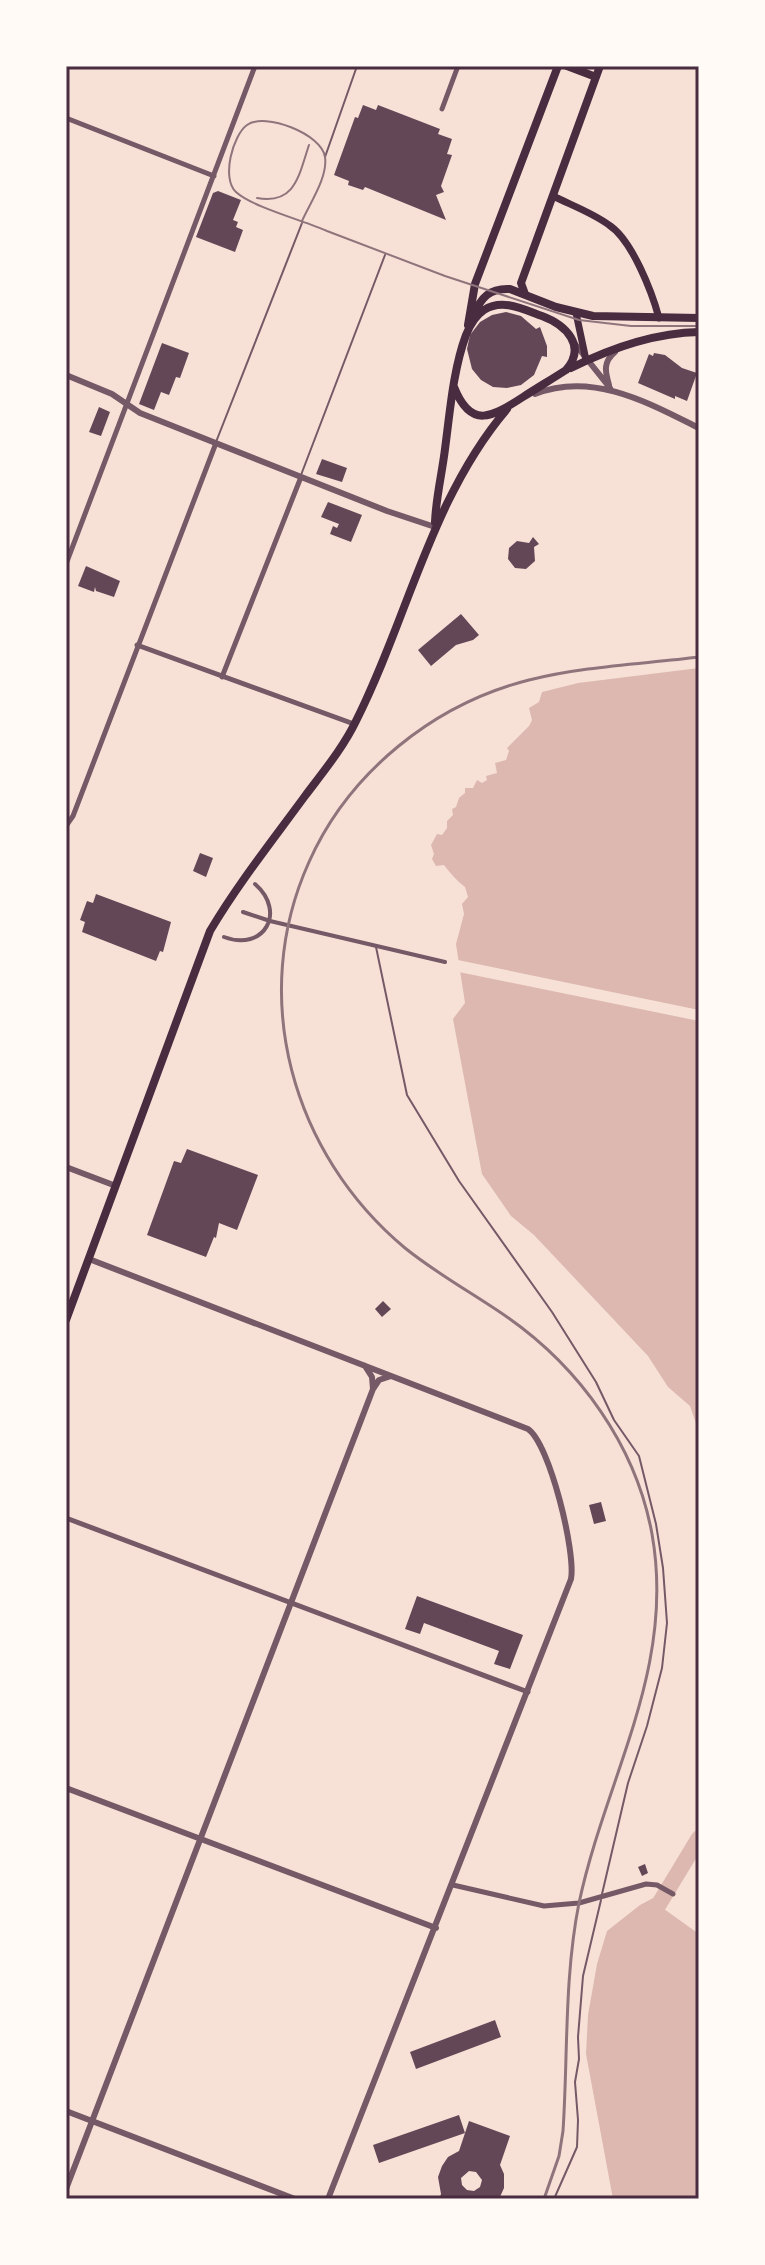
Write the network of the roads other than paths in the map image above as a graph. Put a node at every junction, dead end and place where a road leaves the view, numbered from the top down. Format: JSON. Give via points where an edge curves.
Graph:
{"nodes":[{"id":1,"x":255,"y":66,"type":"edge"},
{"id":2,"x":357,"y":66,"type":"edge"},
{"id":3,"x":458,"y":66,"type":"edge"},
{"id":4,"x":558,"y":66,"type":"edge"},
{"id":5,"x":567,"y":66,"type":"edge"},
{"id":6,"x":600,"y":66,"type":"edge"},
{"id":7,"x":596,"y":77,"type":"junction"},
{"id":8,"x":442,"y":109,"type":"dead end"},
{"id":9,"x":66,"y":118,"type":"edge"},
{"id":10,"x":325,"y":157,"type":"dead end"},
{"id":11,"x":214,"y":176,"type":"junction"},
{"id":12,"x":553,"y":196,"type":"junction"},
{"id":13,"x":302,"y":223,"type":"dead end"},
{"id":14,"x":385,"y":255,"type":"dead end"},
{"id":15,"x":525,"y":294,"type":"junction"},
{"id":16,"x":576,"y":313,"type":"junction"},
{"id":17,"x":659,"y":318,"type":"junction"},
{"id":18,"x":699,"y":318,"type":"edge"},
{"id":19,"x":699,"y":332,"type":"edge"},
{"id":20,"x":467,"y":334,"type":"junction"},
{"id":21,"x":572,"y":339,"type":"junction"},
{"id":22,"x":621,"y":347,"type":"junction"},
{"id":23,"x":586,"y":360,"type":"junction"},
{"id":24,"x":566,"y":370,"type":"junction"},
{"id":25,"x":66,"y":375,"type":"edge"},
{"id":26,"x":454,"y":387,"type":"junction"},
{"id":27,"x":610,"y":388,"type":"junction"},
{"id":28,"x":535,"y":394,"type":"dead end"},
{"id":29,"x":528,"y":397,"type":"dead end"},
{"id":30,"x":516,"y":402,"type":"junction"},
{"id":31,"x":126,"y":404,"type":"junction"},
{"id":32,"x":507,"y":409,"type":"junction"},
{"id":33,"x":699,"y":428,"type":"edge"},
{"id":34,"x":216,"y":443,"type":"junction"},
{"id":35,"x":301,"y":477,"type":"junction"},
{"id":36,"x":435,"y":527,"type":"junction"},
{"id":37,"x":66,"y":564,"type":"edge"},
{"id":38,"x":137,"y":645,"type":"junction"},
{"id":39,"x":222,"y":677,"type":"junction"},
{"id":40,"x":354,"y":725,"type":"junction"},
{"id":41,"x":66,"y":826,"type":"edge"},
{"id":42,"x":255,"y":884,"type":"dead end"},
{"id":43,"x":243,"y":912,"type":"dead end"},
{"id":44,"x":270,"y":921,"type":"junction"},
{"id":45,"x":224,"y":937,"type":"dead end"},
{"id":46,"x":376,"y":944,"type":"junction"},
{"id":47,"x":445,"y":962,"type":"dead end"},
{"id":48,"x":66,"y":1167,"type":"edge"},
{"id":49,"x":116,"y":1186,"type":"junction"},
{"id":50,"x":89,"y":1259,"type":"junction"},
{"id":51,"x":66,"y":1320,"type":"edge"},
{"id":52,"x":365,"y":1366,"type":"junction"},
{"id":53,"x":391,"y":1376,"type":"junction"},
{"id":54,"x":373,"y":1389,"type":"junction"},
{"id":55,"x":66,"y":1518,"type":"edge"},
{"id":56,"x":290,"y":1604,"type":"junction"},
{"id":57,"x":528,"y":1692,"type":"junction"},
{"id":58,"x":66,"y":1788,"type":"edge"},
{"id":59,"x":199,"y":1837,"type":"junction"},
{"id":60,"x":453,"y":1885,"type":"junction"},
{"id":61,"x":673,"y":1894,"type":"dead end"},
{"id":62,"x":601,"y":1898,"type":"junction"},
{"id":63,"x":436,"y":1928,"type":"junction"},
{"id":64,"x":66,"y":2111,"type":"edge"},
{"id":65,"x":92,"y":2121,"type":"junction"},
{"id":66,"x":66,"y":2189,"type":"edge"},
{"id":67,"x":295,"y":2199,"type":"edge"},
{"id":68,"x":328,"y":2199,"type":"edge"},
{"id":69,"x":554,"y":2199,"type":"edge"}],
"edges":[{"from":1,"to":11,"type":"street"},
{"from":2,"to":10,"type":"lane"},
{"from":3,"to":8,"type":"street"},
{"from":4,"to":20,"type":"main road","via":[[478,278]]},
{"from":5,"to":7,"type":"main road"},
{"from":6,"to":7,"type":"main road"},
{"from":7,"to":12,"type":"main road"},
{"from":9,"to":11,"type":"street"},
{"from":11,"to":31,"type":"street"},
{"from":12,"to":15,"type":"main road","via":[[521,283]]},
{"from":12,"to":17,"type":"main road","via":[[622,236]]},
{"from":13,"to":34,"type":"lane"},
{"from":14,"to":35,"type":"lane"},
{"from":15,"to":16,"type":"main road"},
{"from":15,"to":20,"type":"main road","via":[[492,290],[478,304]]},
{"from":16,"to":17,"type":"main road"},
{"from":16,"to":23,"type":"main road"},
{"from":17,"to":18,"type":"main road"},
{"from":19,"to":22,"type":"main road","via":[[670,333]]},
{"from":20,"to":21,"type":"main road","via":[[476,316],[498,304],[552,320]]},
{"from":20,"to":26,"type":"main road"},
{"from":21,"to":23,"type":"street"},
{"from":21,"to":24,"type":"main road","via":[[576,355]]},
{"from":22,"to":23,"type":"main road"},
{"from":22,"to":27,"type":"street","via":[[606,362]]},
{"from":23,"to":24,"type":"main road"},
{"from":23,"to":27,"type":"street"},
{"from":24,"to":30,"type":"main road"},
{"from":25,"to":31,"type":"street"},
{"from":26,"to":32,"type":"main road","via":[[467,410],[478,416]]},
{"from":26,"to":36,"type":"main road"},
{"from":27,"to":28,"type":"street","via":[[580,386]]},
{"from":27,"to":33,"type":"street"},
{"from":29,"to":30,"type":"street"},
{"from":30,"to":32,"type":"main road"},
{"from":31,"to":34,"type":"street"},
{"from":31,"to":37,"type":"street"},
{"from":32,"to":36,"type":"main road","via":[[486,434]]},
{"from":34,"to":35,"type":"street"},
{"from":34,"to":38,"type":"street"},
{"from":35,"to":36,"type":"street"},
{"from":35,"to":39,"type":"street"},
{"from":36,"to":40,"type":"main road"},
{"from":38,"to":39,"type":"street"},
{"from":38,"to":41,"type":"street"},
{"from":39,"to":40,"type":"street"},
{"from":40,"to":49,"type":"main road","via":[[210,931]]},
{"from":42,"to":44,"type":"street","via":[[270,904]]},
{"from":43,"to":44,"type":"street"},
{"from":44,"to":45,"type":"street","via":[[248,940]]},
{"from":44,"to":46,"type":"street"},
{"from":46,"to":47,"type":"street"},
{"from":46,"to":62,"type":"lane","via":[[407,1095],[459,1181],[552,1312],[639,1456],[656,1524],[667,1623],[662,1668]]},
{"from":48,"to":49,"type":"street"},
{"from":49,"to":50,"type":"main road"},
{"from":50,"to":51,"type":"main road"},
{"from":50,"to":52,"type":"street"},
{"from":52,"to":53,"type":"street"},
{"from":52,"to":54,"type":"street"},
{"from":53,"to":54,"type":"street"},
{"from":53,"to":57,"type":"street","via":[[528,1429],[538,1439],[556,1490],[572,1574]]},
{"from":54,"to":56,"type":"street"},
{"from":55,"to":56,"type":"street"},
{"from":56,"to":57,"type":"street"},
{"from":56,"to":59,"type":"street"},
{"from":57,"to":60,"type":"street"},
{"from":58,"to":59,"type":"street"},
{"from":59,"to":63,"type":"street"},
{"from":59,"to":65,"type":"street"},
{"from":60,"to":62,"type":"street","via":[[544,1906]]},
{"from":60,"to":63,"type":"street"},
{"from":61,"to":62,"type":"street","via":[[646,1884]]},
{"from":62,"to":69,"type":"lane","via":[[583,1976],[575,2082],[577,2147]]},
{"from":63,"to":68,"type":"street"},
{"from":64,"to":65,"type":"street"},
{"from":65,"to":66,"type":"street"},
{"from":65,"to":67,"type":"street"}]}
